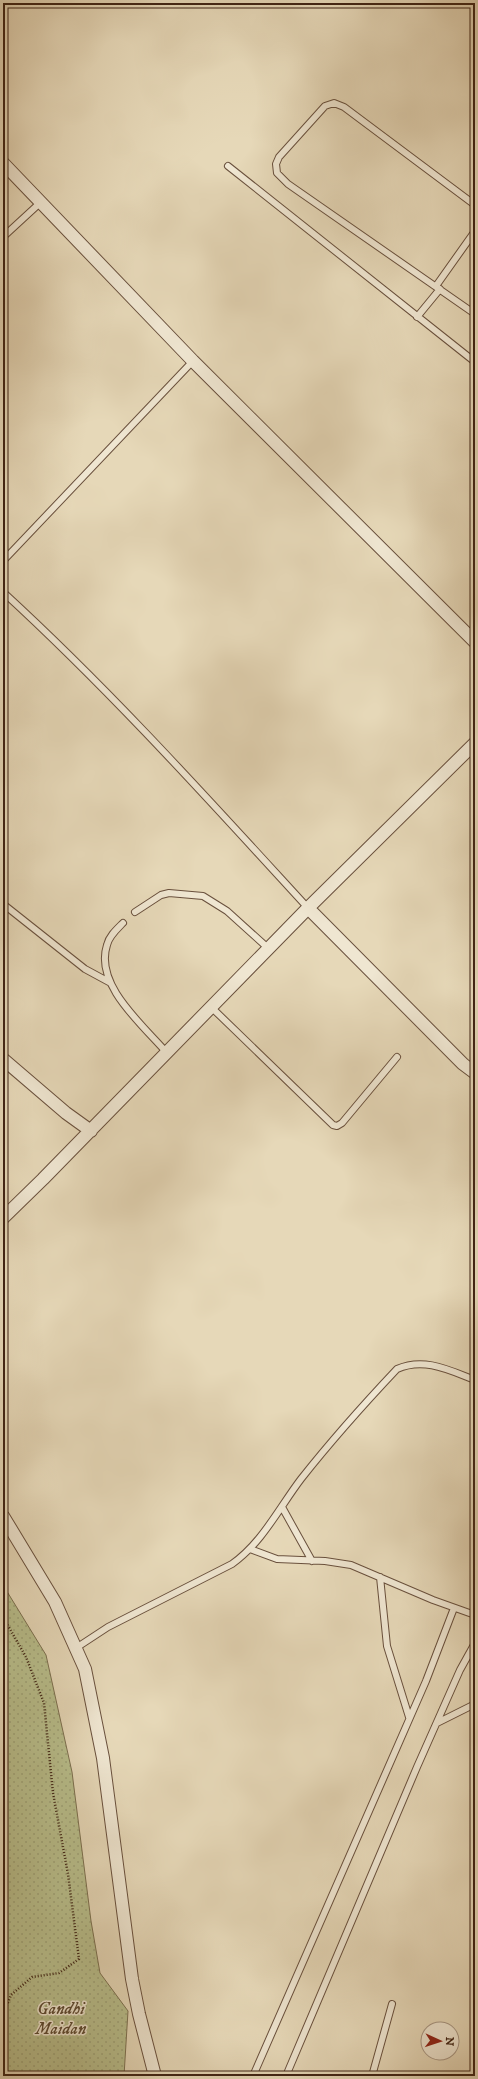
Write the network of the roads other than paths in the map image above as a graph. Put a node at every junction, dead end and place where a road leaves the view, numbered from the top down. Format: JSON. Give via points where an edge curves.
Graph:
{"nodes":[{"id":1,"x":3,"y":163,"type":"edge"},
{"id":2,"x":228,"y":166,"type":"dead end"},
{"id":3,"x":41,"y":202,"type":"junction"},
{"id":4,"x":475,"y":205,"type":"edge"},
{"id":5,"x":475,"y":231,"type":"edge"},
{"id":6,"x":3,"y":237,"type":"edge"},
{"id":7,"x":438,"y":288,"type":"junction"},
{"id":8,"x":475,"y":314,"type":"edge"},
{"id":9,"x":417,"y":317,"type":"junction"},
{"id":10,"x":193,"y":361,"type":"junction"},
{"id":11,"x":475,"y":362,"type":"edge"},
{"id":12,"x":3,"y":561,"type":"edge"},
{"id":13,"x":3,"y":592,"type":"edge"},
{"id":14,"x":475,"y":642,"type":"edge"},
{"id":15,"x":475,"y":743,"type":"edge"},
{"id":16,"x":3,"y":904,"type":"edge"},
{"id":17,"x":308,"y":908,"type":"junction"},
{"id":18,"x":135,"y":912,"type":"dead end"},
{"id":19,"x":123,"y":923,"type":"dead end"},
{"id":20,"x":268,"y":948,"type":"junction"},
{"id":21,"x":109,"y":982,"type":"junction"},
{"id":22,"x":211,"y":1007,"type":"junction"},
{"id":23,"x":166,"y":1052,"type":"junction"},
{"id":24,"x":397,"y":1057,"type":"dead end"},
{"id":25,"x":3,"y":1059,"type":"edge"},
{"id":26,"x":475,"y":1073,"type":"edge"},
{"id":27,"x":90,"y":1131,"type":"junction"},
{"id":28,"x":3,"y":1218,"type":"edge"},
{"id":29,"x":475,"y":1380,"type":"edge"},
{"id":30,"x":282,"y":1506,"type":"junction"},
{"id":31,"x":3,"y":1516,"type":"edge"},
{"id":32,"x":250,"y":1549,"type":"junction"},
{"id":33,"x":312,"y":1561,"type":"junction"},
{"id":34,"x":380,"y":1577,"type":"junction"},
{"id":35,"x":454,"y":1608,"type":"junction"},
{"id":36,"x":475,"y":1615,"type":"edge"},
{"id":37,"x":475,"y":1643,"type":"edge"},
{"id":38,"x":76,"y":1648,"type":"junction"},
{"id":39,"x":475,"y":1704,"type":"edge"},
{"id":40,"x":410,"y":1717,"type":"junction"},
{"id":41,"x":437,"y":1723,"type":"junction"},
{"id":42,"x":392,"y":2004,"type":"dead end"},
{"id":43,"x":155,"y":2076,"type":"edge"},
{"id":44,"x":253,"y":2076,"type":"edge"},
{"id":45,"x":286,"y":2076,"type":"edge"},
{"id":46,"x":372,"y":2076,"type":"edge"}],
"edges":[{"from":1,"to":3,"type":"street"},
{"from":2,"to":9,"type":"lane"},
{"from":3,"to":6,"type":"lane"},
{"from":3,"to":10,"type":"street"},
{"from":4,"to":7,"type":"lane","via":[[344,107],[334,103],[325,106],[279,157],[275,169],[280,178]]},
{"from":5,"to":7,"type":"lane"},
{"from":7,"to":8,"type":"lane"},
{"from":7,"to":9,"type":"lane"},
{"from":9,"to":11,"type":"lane"},
{"from":10,"to":12,"type":"lane"},
{"from":10,"to":14,"type":"street"},
{"from":13,"to":17,"type":"lane","via":[[62,646],[140,726]]},
{"from":15,"to":17,"type":"street"},
{"from":16,"to":21,"type":"lane","via":[[85,969]]},
{"from":17,"to":20,"type":"street"},
{"from":17,"to":26,"type":"street","via":[[463,1064]]},
{"from":18,"to":20,"type":"lane","via":[[161,895],[169,893],[203,896],[227,911]]},
{"from":19,"to":21,"type":"lane","via":[[107,944],[106,969]]},
{"from":20,"to":22,"type":"street"},
{"from":21,"to":23,"type":"lane","via":[[117,996]]},
{"from":22,"to":23,"type":"street"},
{"from":22,"to":24,"type":"lane","via":[[333,1125],[342,1123]]},
{"from":23,"to":27,"type":"street"},
{"from":25,"to":27,"type":"street"},
{"from":27,"to":28,"type":"street"},
{"from":29,"to":30,"type":"lane","via":[[424,1363],[407,1364],[398,1369],[312,1465]]},
{"from":30,"to":32,"type":"lane"},
{"from":30,"to":33,"type":"lane"},
{"from":31,"to":38,"type":"street","via":[[55,1602]]},
{"from":32,"to":33,"type":"lane","via":[[277,1559]]},
{"from":32,"to":38,"type":"lane","via":[[232,1564],[108,1627]]},
{"from":33,"to":34,"type":"lane","via":[[351,1565]]},
{"from":34,"to":35,"type":"lane"},
{"from":34,"to":40,"type":"lane","via":[[387,1646]]},
{"from":35,"to":36,"type":"lane"},
{"from":35,"to":40,"type":"lane"},
{"from":37,"to":41,"type":"lane"},
{"from":38,"to":43,"type":"street","via":[[85,1669],[103,1758],[132,1979]]},
{"from":39,"to":41,"type":"lane"},
{"from":40,"to":44,"type":"lane"},
{"from":41,"to":45,"type":"lane"},
{"from":42,"to":46,"type":"lane"}]}
